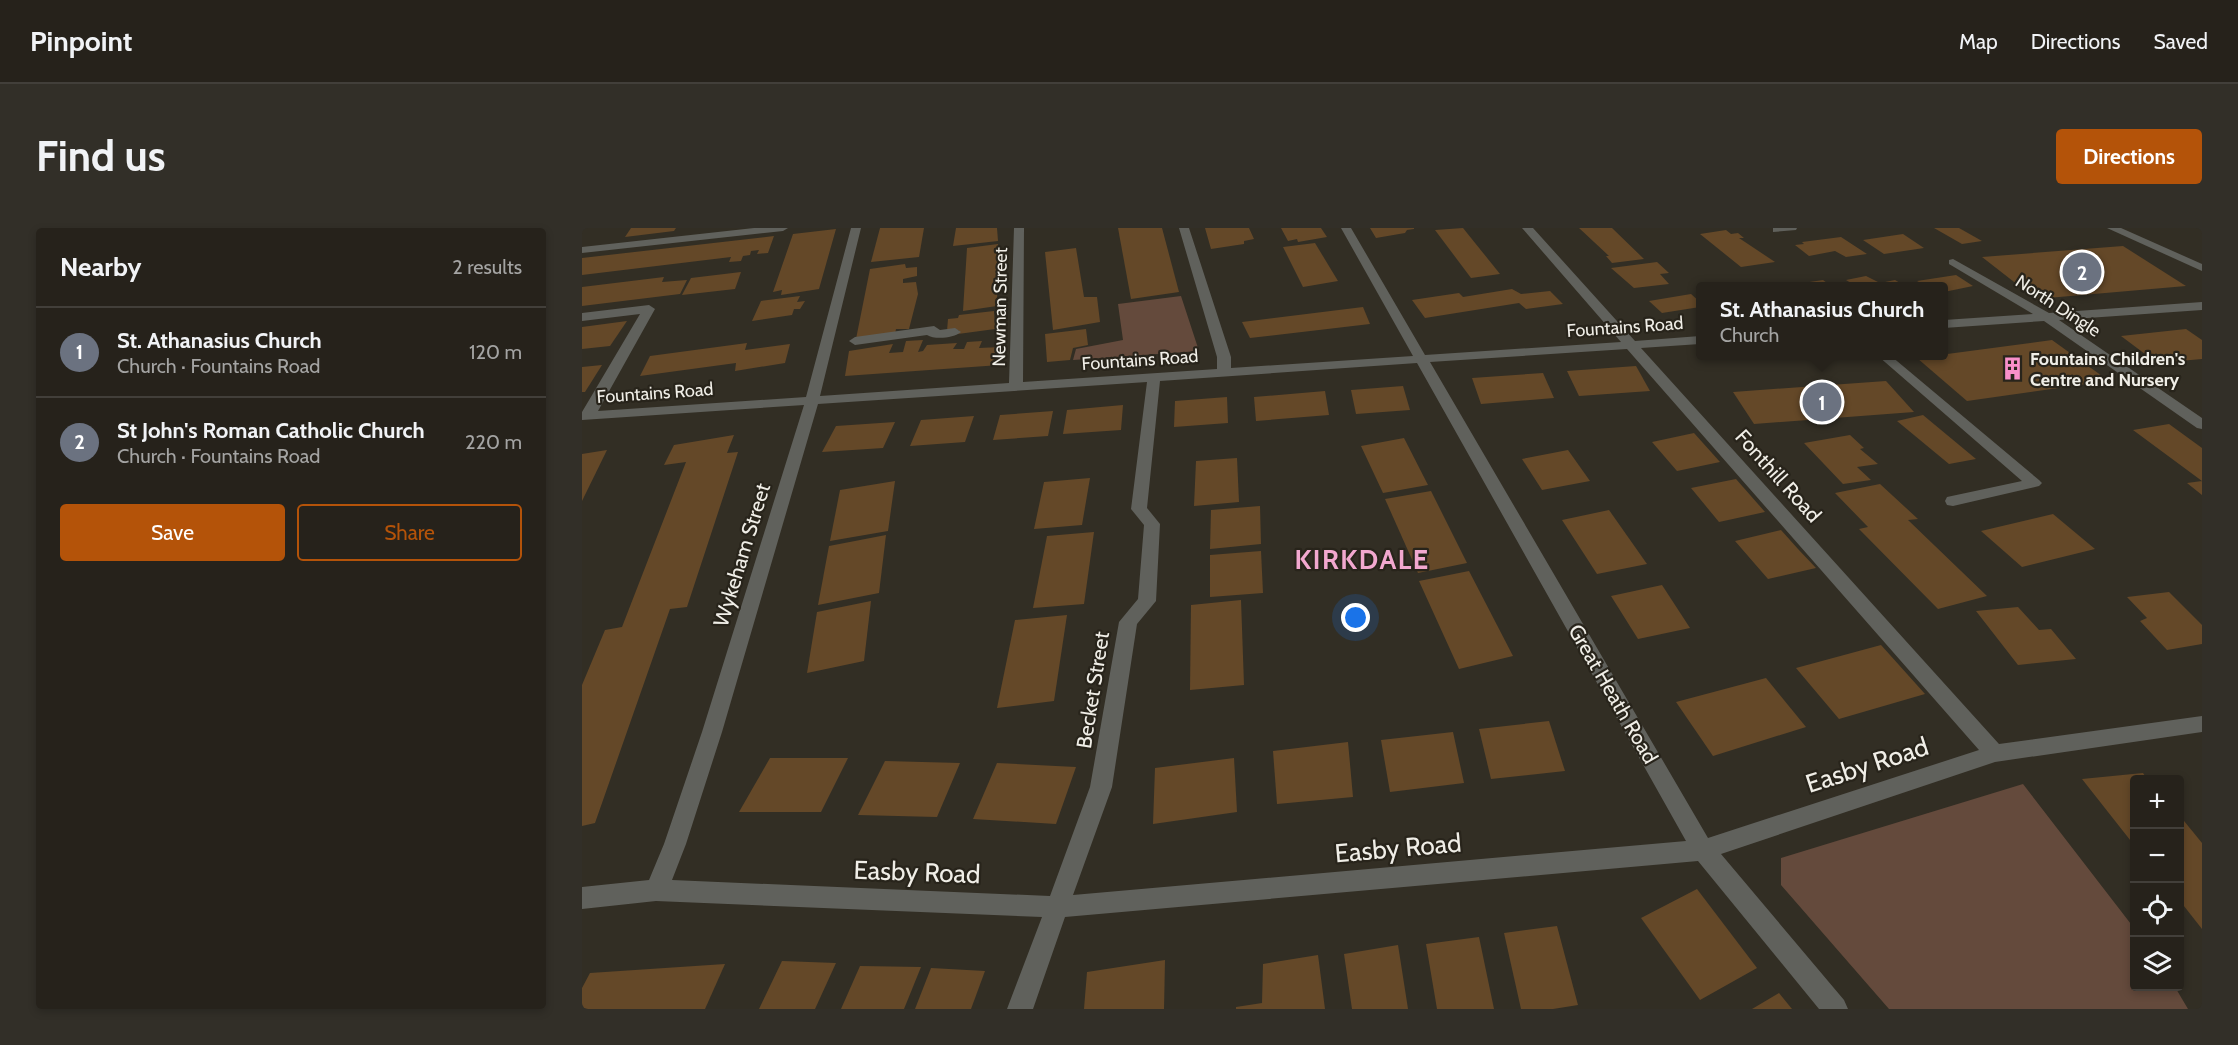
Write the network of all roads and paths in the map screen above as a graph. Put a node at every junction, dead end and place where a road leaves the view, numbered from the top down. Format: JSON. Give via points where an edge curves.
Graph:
{"nodes":[{"id":1,"x":783,"y":228,"type":"edge"},
{"id":2,"x":856,"y":228,"type":"edge"},
{"id":3,"x":1019,"y":228,"type":"edge"},
{"id":4,"x":1184,"y":228,"type":"edge"},
{"id":5,"x":1346,"y":228,"type":"edge"},
{"id":6,"x":1527,"y":228,"type":"edge"},
{"id":7,"x":1792,"y":228,"type":"edge"},
{"id":8,"x":2112,"y":228,"type":"edge"},
{"id":9,"x":1777,"y":230,"type":"dead end"},
{"id":10,"x":582,"y":250,"type":"edge"},
{"id":11,"x":1953,"y":262,"type":"dead end"},
{"id":12,"x":2202,"y":268,"type":"edge"},
{"id":13,"x":2202,"y":306,"type":"edge"},
{"id":14,"x":582,"y":317,"type":"edge"},
{"id":15,"x":2047,"y":317,"type":"junction"},
{"id":16,"x":1948,"y":324,"type":"edge"},
{"id":17,"x":955,"y":332,"type":"dead end"},
{"id":18,"x":1696,"y":340,"type":"edge"},
{"id":19,"x":855,"y":341,"type":"dead end"},
{"id":20,"x":1633,"y":344,"type":"junction"},
{"id":21,"x":1419,"y":358,"type":"junction"},
{"id":22,"x":1889,"y":360,"type":"edge"},
{"id":23,"x":1224,"y":372,"type":"junction"},
{"id":24,"x":1155,"y":377,"type":"junction"},
{"id":25,"x":1016,"y":387,"type":"junction"},
{"id":26,"x":812,"y":401,"type":"junction"},
{"id":27,"x":585,"y":416,"type":"edge"},
{"id":28,"x":2202,"y":425,"type":"edge"},
{"id":29,"x":1953,"y":501,"type":"dead end"},
{"id":30,"x":2202,"y":724,"type":"edge"},
{"id":31,"x":1995,"y":753,"type":"junction"},
{"id":32,"x":1703,"y":850,"type":"junction"},
{"id":33,"x":656,"y":890,"type":"junction"},
{"id":34,"x":582,"y":898,"type":"edge"},
{"id":35,"x":1058,"y":907,"type":"junction"},
{"id":36,"x":1020,"y":1009,"type":"edge"},
{"id":37,"x":1835,"y":1009,"type":"edge"}],
"edges":[{"from":1,"to":10,"type":"street"},
{"from":2,"to":26,"type":"street","name":"Wykeham Street"},
{"from":3,"to":25,"type":"street","name":"Newman Street"},
{"from":4,"to":23,"type":"street","via":[[1224,357]]},
{"from":5,"to":21,"type":"street","name":"Great Heath Road"},
{"from":6,"to":20,"type":"street","name":"Fonthill Road"},
{"from":7,"to":9,"type":"street"},
{"from":8,"to":12,"type":"street"},
{"from":11,"to":15,"type":"street","name":"North Dingle"},
{"from":13,"to":15,"type":"street"},
{"from":14,"to":27,"type":"street","via":[[649,309]]},
{"from":15,"to":16,"type":"street"},
{"from":15,"to":28,"type":"street","name":"North Dingle"},
{"from":17,"to":19,"type":"street","via":[[933,334],[934,330]]},
{"from":18,"to":20,"type":"street","name":"Fountains Road"},
{"from":20,"to":21,"type":"street","name":"Fountains Road"},
{"from":20,"to":31,"type":"street","name":"Fonthill Road"},
{"from":21,"to":23,"type":"street","name":"Fountains Road"},
{"from":21,"to":32,"type":"street","name":"Great Heath Road"},
{"from":22,"to":29,"type":"street","via":[[2034,483]]},
{"from":23,"to":24,"type":"street","name":"Fountains Road"},
{"from":24,"to":25,"type":"street","name":"Fountains Road"},
{"from":24,"to":35,"type":"street","name":"Becket Street","via":[[1139,509],[1152,524],[1147,601],[1128,622],[1101,787]]},
{"from":25,"to":26,"type":"street","name":"Fountains Road"},
{"from":26,"to":27,"type":"street","name":"Fountains Road"},
{"from":26,"to":33,"type":"street","name":"Wykeham Street","via":[[712,732]]},
{"from":30,"to":31,"type":"street","name":"Easby Road"},
{"from":31,"to":32,"type":"street","name":"Easby Road"},
{"from":32,"to":35,"type":"street","name":"Easby Road"},
{"from":32,"to":37,"type":"street","name":"Great Heath Road"},
{"from":33,"to":34,"type":"street","name":"Easby Road"},
{"from":33,"to":35,"type":"street","name":"Easby Road"},
{"from":35,"to":36,"type":"street","name":"Becket Street"}]}
